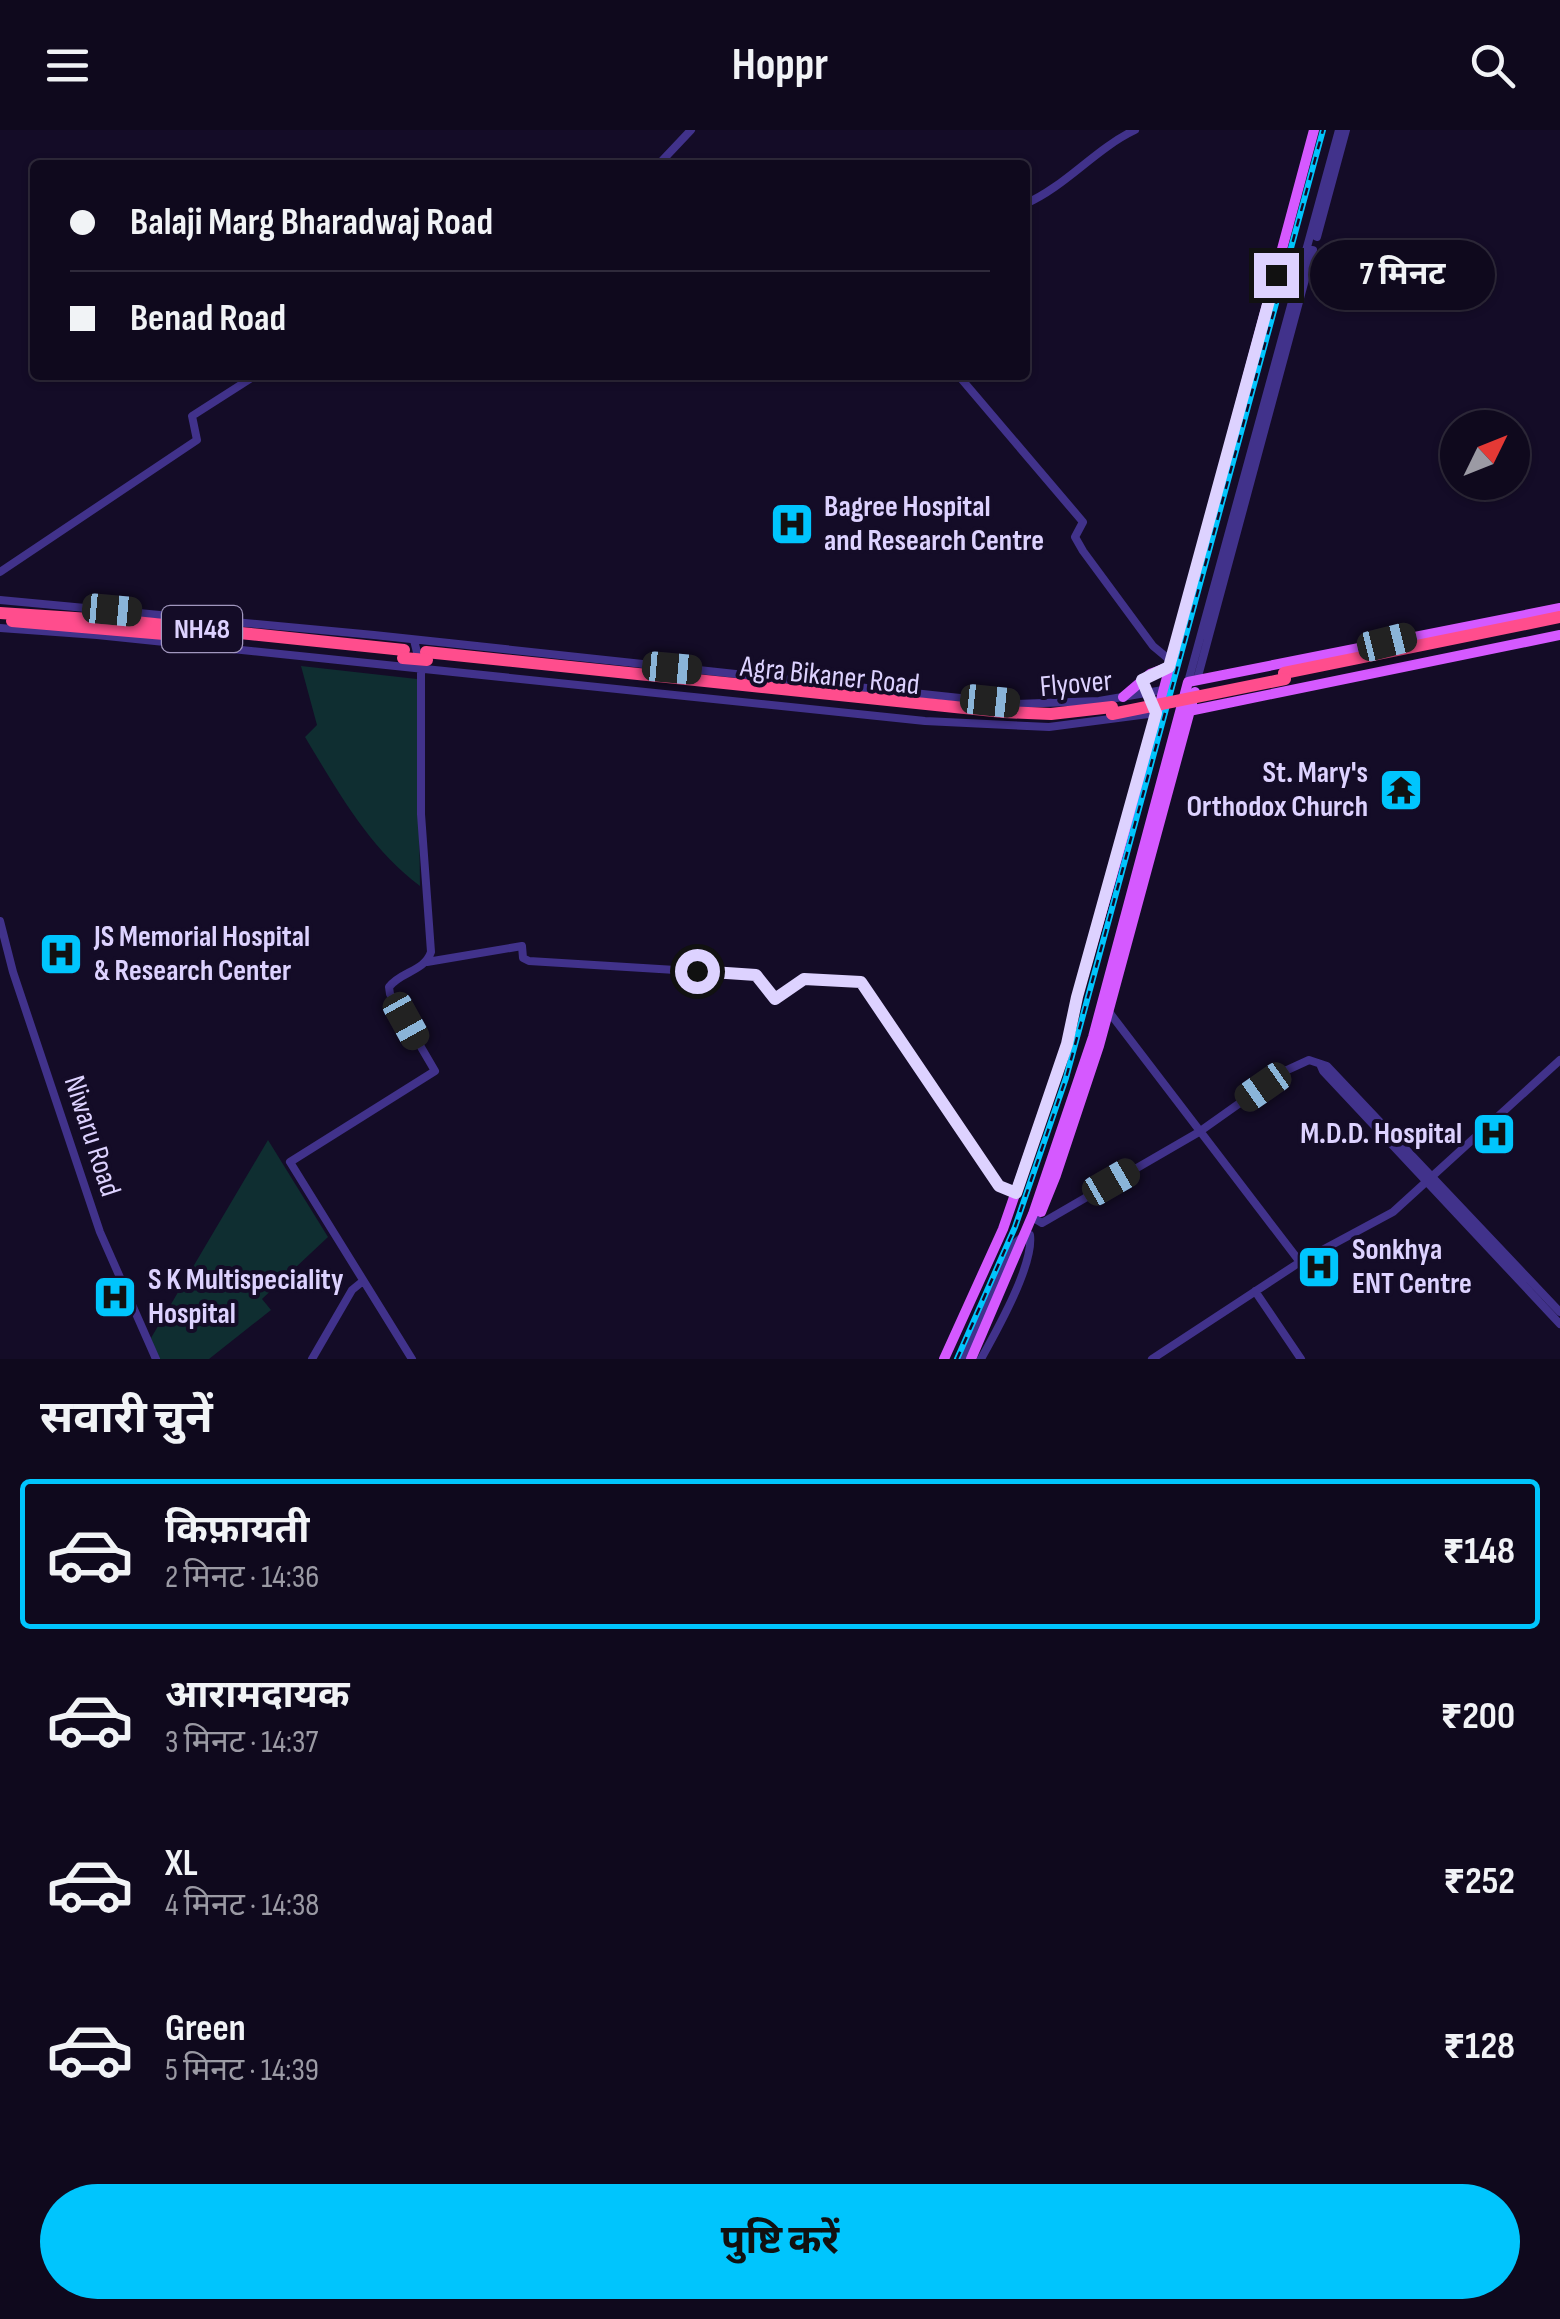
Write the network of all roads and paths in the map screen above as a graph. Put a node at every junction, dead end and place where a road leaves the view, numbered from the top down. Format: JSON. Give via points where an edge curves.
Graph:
{"nodes":[{"id":1,"x":692,"y":130,"type":"edge"},
{"id":2,"x":1136,"y":130,"type":"edge"},
{"id":3,"x":1314,"y":130,"type":"edge"},
{"id":4,"x":1342,"y":130,"type":"edge"},
{"id":5,"x":663,"y":160,"type":"edge"},
{"id":6,"x":1030,"y":201,"type":"edge"},
{"id":7,"x":1246,"y":378,"type":"junction"},
{"id":8,"x":248,"y":380,"type":"edge"},
{"id":9,"x":962,"y":380,"type":"edge"},
{"id":10,"x":1273,"y":383,"type":"junction"},
{"id":11,"x":0,"y":572,"type":"edge"},
{"id":12,"x":0,"y":600,"type":"edge"},
{"id":13,"x":1560,"y":608,"type":"edge"},
{"id":14,"x":0,"y":612,"type":"edge"},
{"id":15,"x":1560,"y":617,"type":"edge"},
{"id":16,"x":0,"y":620,"type":"edge"},
{"id":17,"x":1560,"y":624,"type":"edge"},
{"id":18,"x":0,"y":628,"type":"edge"},
{"id":19,"x":1505,"y":632,"type":"junction"},
{"id":20,"x":1560,"y":634,"type":"edge"},
{"id":21,"x":407,"y":649,"type":"junction"},
{"id":22,"x":425,"y":661,"type":"junction"},
{"id":23,"x":1170,"y":664,"type":"junction"},
{"id":24,"x":1142,"y":680,"type":"junction"},
{"id":25,"x":1192,"y":682,"type":"junction"},
{"id":26,"x":1162,"y":690,"type":"junction"},
{"id":27,"x":1146,"y":694,"type":"junction"},
{"id":28,"x":1123,"y":698,"type":"junction"},
{"id":29,"x":1185,"y":712,"type":"junction"},
{"id":30,"x":1156,"y":713,"type":"junction"},
{"id":31,"x":0,"y":921,"type":"edge"},
{"id":32,"x":428,"y":962,"type":"junction"},
{"id":33,"x":1106,"y":1007,"type":"junction"},
{"id":34,"x":1560,"y":1060,"type":"edge"},
{"id":35,"x":1199,"y":1132,"type":"junction"},
{"id":36,"x":1430,"y":1180,"type":"junction"},
{"id":37,"x":1016,"y":1193,"type":"junction"},
{"id":38,"x":1037,"y":1220,"type":"junction"},
{"id":39,"x":1025,"y":1241,"type":"junction"},
{"id":40,"x":1300,"y":1262,"type":"junction"},
{"id":41,"x":363,"y":1281,"type":"junction"},
{"id":42,"x":1255,"y":1291,"type":"junction"},
{"id":43,"x":1560,"y":1312,"type":"edge"},
{"id":44,"x":1560,"y":1324,"type":"edge"},
{"id":45,"x":156,"y":1359,"type":"edge"},
{"id":46,"x":312,"y":1359,"type":"edge"},
{"id":47,"x":412,"y":1359,"type":"edge"},
{"id":48,"x":944,"y":1359,"type":"edge"},
{"id":49,"x":964,"y":1359,"type":"edge"},
{"id":50,"x":976,"y":1359,"type":"edge"},
{"id":51,"x":1152,"y":1359,"type":"edge"},
{"id":52,"x":1301,"y":1359,"type":"edge"}],
"edges":[{"from":1,"to":5,"type":"street"},
{"from":2,"to":6,"type":"street"},
{"from":3,"to":7,"type":"main road"},
{"from":4,"to":10,"type":"street"},
{"from":7,"to":10,"type":"street"},
{"from":7,"to":23,"type":"main road"},
{"from":8,"to":11,"type":"street","via":[[192,416],[197,440]]},
{"from":9,"to":23,"type":"street","via":[[1082,522],[1075,537]]},
{"from":10,"to":25,"type":"street"},
{"from":12,"to":21,"type":"street"},
{"from":13,"to":25,"type":"main road"},
{"from":14,"to":21,"type":"highway","number":"NH48"},
{"from":15,"to":19,"type":"highway","number":"NH48"},
{"from":16,"to":21,"type":"highway","number":"NH48"},
{"from":17,"to":19,"type":"highway","number":"NH48"},
{"from":18,"to":22,"type":"street"},
{"from":19,"to":22,"type":"highway","name":"Flyover","number":"NH48","bridge":true,"via":[[1097,710],[1036,714]]},
{"from":20,"to":29,"type":"main road"},
{"from":21,"to":22,"type":"highway","number":"NH48"},
{"from":21,"to":28,"type":"street","via":[[1016,704]]},
{"from":22,"to":30,"type":"street","via":[[894,718],[1016,726]]},
{"from":22,"to":32,"type":"street","via":[[421,814]]},
{"from":23,"to":24,"type":"main road"},
{"from":23,"to":26,"type":"main road"},
{"from":24,"to":27,"type":"main road"},
{"from":24,"to":28,"type":"main road"},
{"from":25,"to":29,"type":"main road"},
{"from":26,"to":27,"type":"street"},
{"from":26,"to":30,"type":"main road"},
{"from":27,"to":28,"type":"street"},
{"from":27,"to":30,"type":"main road"},
{"from":29,"to":33,"type":"main road"},
{"from":30,"to":37,"type":"main road","via":[[1067,1044]]},
{"from":31,"to":45,"type":"street","name":"Niwaru Road","via":[[100,1232]]},
{"from":32,"to":37,"type":"street","via":[[522,946],[529,962],[756,975],[775,999],[804,979],[861,982],[999,1186]]},
{"from":32,"to":41,"type":"street","via":[[389,987],[436,1071],[290,1162]]},
{"from":33,"to":35,"type":"street"},
{"from":33,"to":38,"type":"main road"},
{"from":33,"to":39,"type":"main road"},
{"from":34,"to":36,"type":"street"},
{"from":35,"to":36,"type":"street","via":[[1309,1060]]},
{"from":35,"to":38,"type":"street","via":[[1042,1223]]},
{"from":35,"to":40,"type":"street"},
{"from":36,"to":40,"type":"street","via":[[1392,1212]]},
{"from":36,"to":43,"type":"street"},
{"from":36,"to":44,"type":"street"},
{"from":37,"to":48,"type":"main road"},
{"from":38,"to":39,"type":"main road"},
{"from":39,"to":49,"type":"street","via":[[1014,1245]]},
{"from":39,"to":50,"type":"main road"},
{"from":40,"to":42,"type":"street"},
{"from":41,"to":46,"type":"street"},
{"from":41,"to":47,"type":"street"},
{"from":42,"to":51,"type":"street"},
{"from":42,"to":52,"type":"street"}]}
